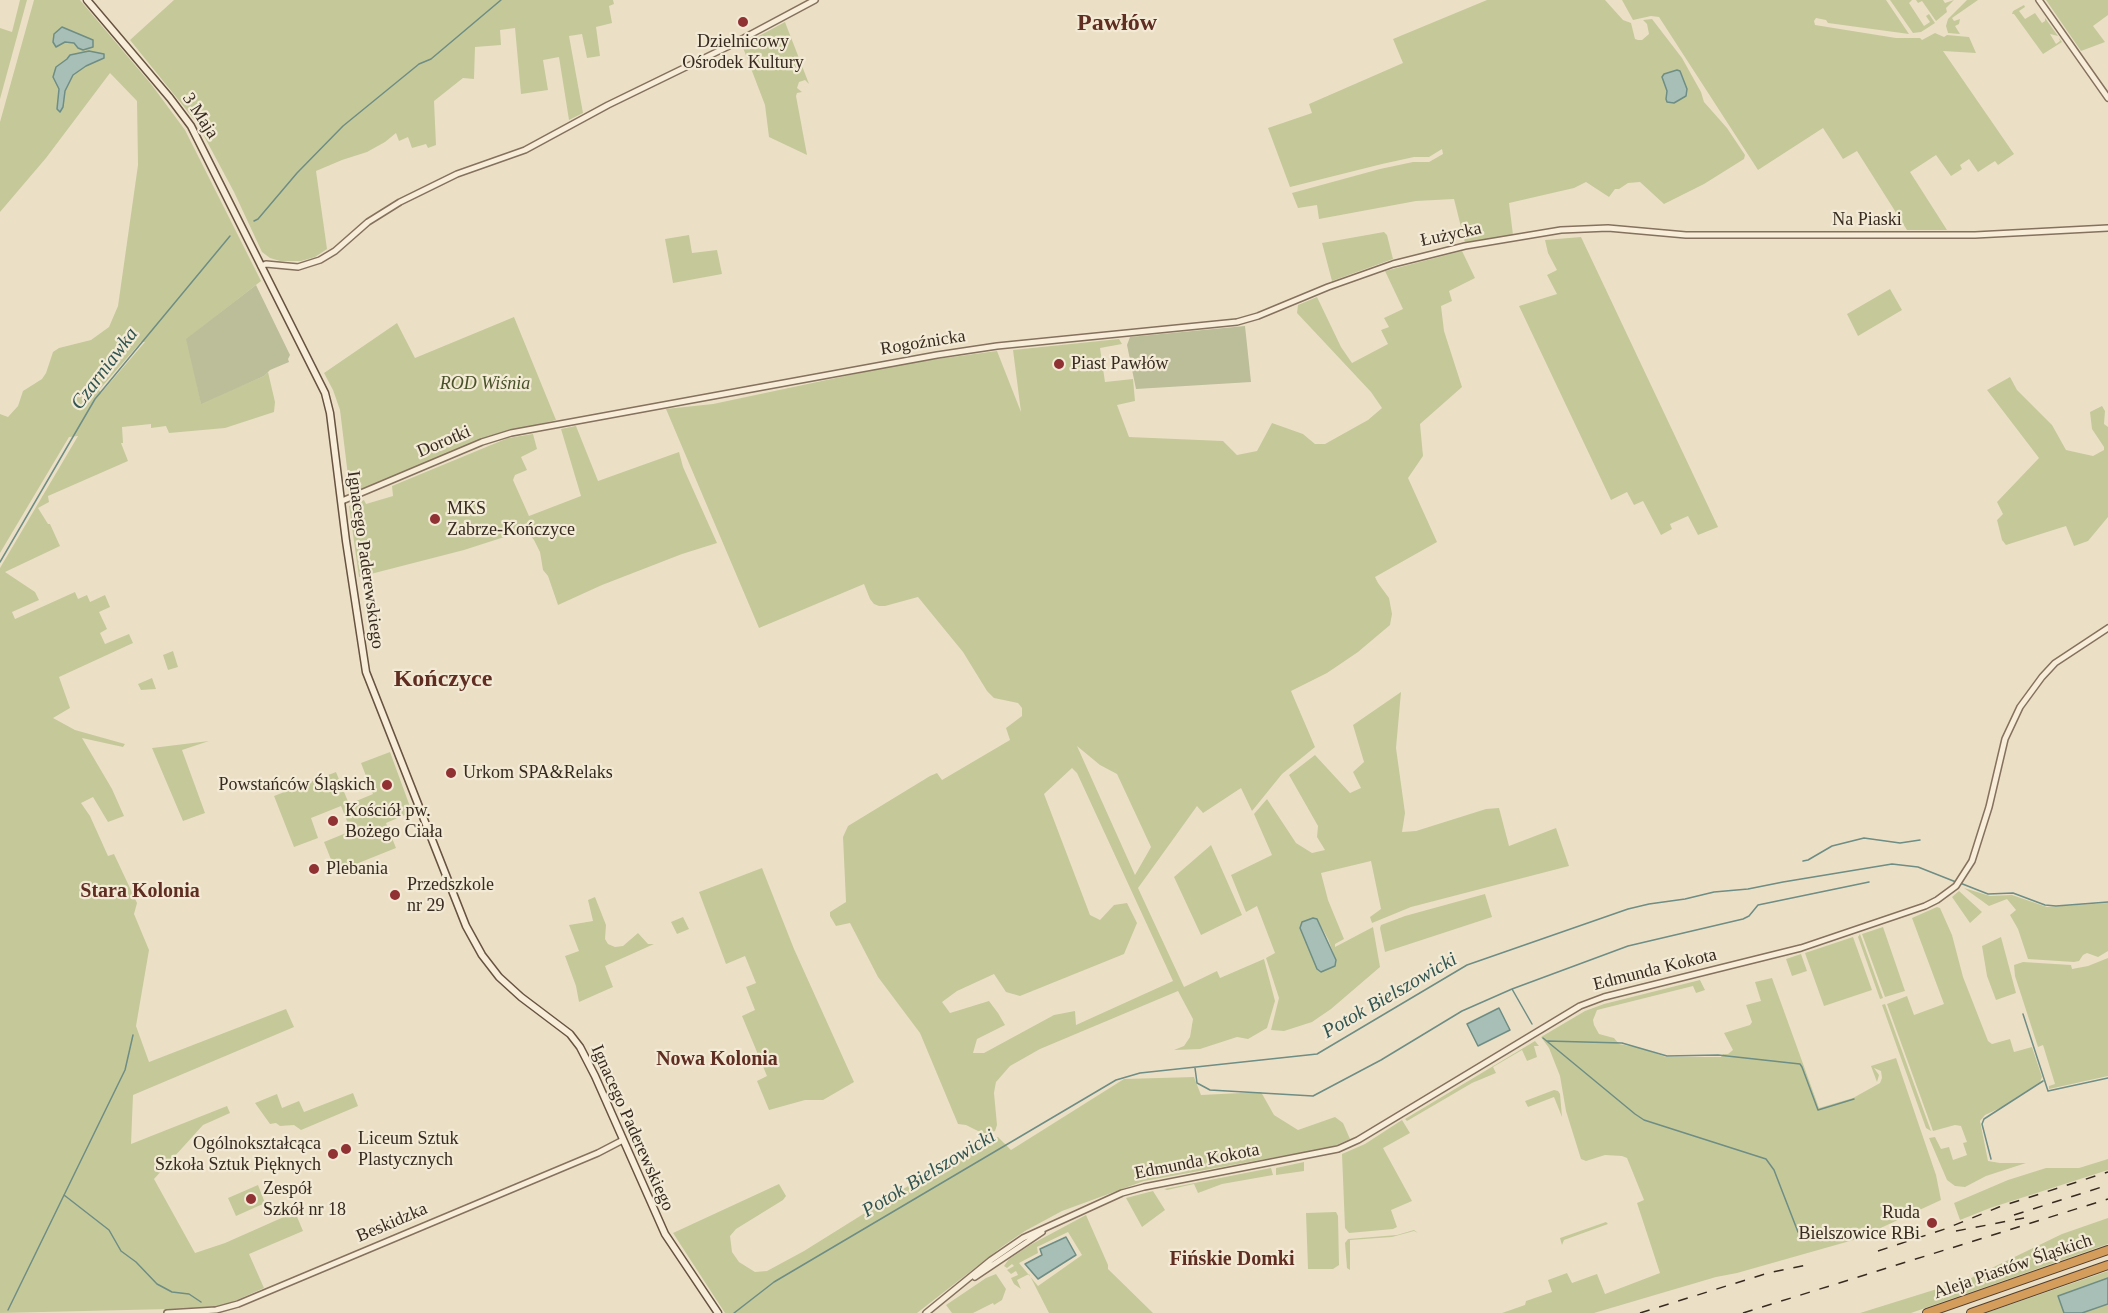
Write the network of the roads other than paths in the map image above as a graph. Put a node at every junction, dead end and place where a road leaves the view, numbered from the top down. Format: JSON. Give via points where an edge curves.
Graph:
{"nodes":[{"id":1,"x":87,"y":0,"type":"edge"},
{"id":2,"x":815,"y":0,"type":"edge"},
{"id":3,"x":2039,"y":0,"type":"edge"},
{"id":4,"x":2108,"y":98,"type":"edge"},
{"id":5,"x":2108,"y":228,"type":"edge"},
{"id":6,"x":1626,"y":229,"type":"joint"},
{"id":7,"x":261,"y":266,"type":"junction"},
{"id":8,"x":1289,"y":303,"type":"joint"},
{"id":9,"x":562,"y":423,"type":"joint"},
{"id":10,"x":342,"y":501,"type":"junction"},
{"id":11,"x":2108,"y":628,"type":"edge"},
{"id":12,"x":623,"y":1140,"type":"junction"},
{"id":13,"x":2108,"y":1250,"type":"edge"},
{"id":14,"x":2108,"y":1265,"type":"edge"},
{"id":15,"x":167,"y":1313,"type":"edge"},
{"id":16,"x":718,"y":1313,"type":"edge"},
{"id":17,"x":926,"y":1313,"type":"edge"},
{"id":18,"x":1927,"y":1313,"type":"edge"},
{"id":19,"x":1971,"y":1313,"type":"edge"}],
"edges":[{"from":1,"to":7,"type":"main road","name":"3 Maja","via":[[191,126]]},
{"from":2,"to":7,"type":"street","via":[[525,150],[457,174],[393,207],[320,260],[298,267]]},
{"from":3,"to":4,"type":"street"},
{"from":5,"to":6,"type":"street","name":"Na Piaski","via":[[1965,235],[1686,235]]},
{"from":6,"to":8,"type":"street","name":"Łużycka","via":[[1569,230],[1439,252],[1364,273]]},
{"from":7,"to":10,"type":"main road","name":"Ignacego Paderewskiego","via":[[327,399]]},
{"from":8,"to":9,"type":"street","name":"Rogoźnicka","via":[[1237,322],[937,354]]},
{"from":9,"to":10,"type":"street","name":"Dorotki","via":[[485,441]]},
{"from":10,"to":12,"type":"main road","name":"Ignacego Paderewskiego","via":[[368,679],[466,926],[499,977],[564,1029],[580,1047]]},
{"from":11,"to":17,"type":"street","name":"Edmunda Kokota","via":[[2055,663],[2020,707],[2005,739],[1976,852],[1959,883],[1937,900],[1801,948],[1580,1006],[1358,1140],[1338,1149],[1133,1189],[1050,1226],[964,1282]]},
{"from":12,"to":15,"type":"street","name":"Beskidzka","via":[[238,1304],[216,1310]]},
{"from":12,"to":16,"type":"main road","name":"Ignacego Paderewskiego","via":[[665,1234]]},
{"from":13,"to":18,"type":"highway","name":"Aleja Piastów Śląskich"},
{"from":14,"to":19,"type":"highway","name":"Aleja Piastów Śląskich"}]}
